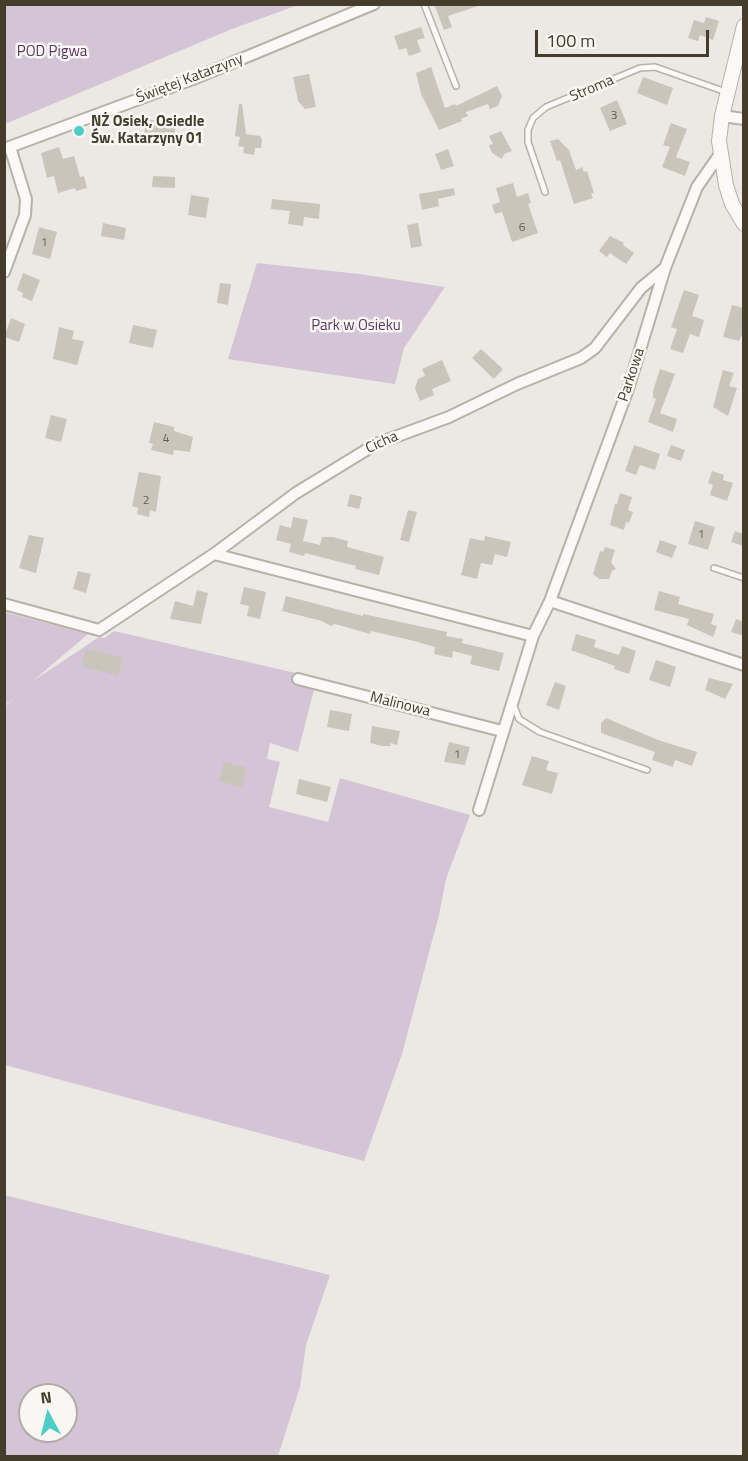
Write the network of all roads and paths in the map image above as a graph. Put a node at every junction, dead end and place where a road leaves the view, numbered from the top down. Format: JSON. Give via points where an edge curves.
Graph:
{"nodes":[{"id":1,"x":374,"y":4,"type":"edge"},
{"id":2,"x":424,"y":4,"type":"edge"},
{"id":3,"x":744,"y":26,"type":"edge"},
{"id":4,"x":456,"y":86,"type":"dead end"},
{"id":5,"x":728,"y":93,"type":"junction"},
{"id":6,"x":722,"y":116,"type":"junction"},
{"id":7,"x":744,"y":119,"type":"edge"},
{"id":8,"x":7,"y":148,"type":"edge"},
{"id":9,"x":720,"y":154,"type":"junction"},
{"id":10,"x":545,"y":192,"type":"dead end"},
{"id":11,"x":744,"y":224,"type":"edge"},
{"id":12,"x":665,"y":268,"type":"junction"},
{"id":13,"x":4,"y":272,"type":"edge"},
{"id":14,"x":214,"y":554,"type":"junction"},
{"id":15,"x":714,"y":568,"type":"dead end"},
{"id":16,"x":744,"y":578,"type":"edge"},
{"id":17,"x":549,"y":601,"type":"junction"},
{"id":18,"x":4,"y":604,"type":"edge"},
{"id":19,"x":533,"y":636,"type":"junction"},
{"id":20,"x":744,"y":665,"type":"edge"},
{"id":21,"x":298,"y":679,"type":"dead end"},
{"id":22,"x":512,"y":701,"type":"junction"},
{"id":23,"x":502,"y":731,"type":"junction"},
{"id":24,"x":647,"y":770,"type":"dead end"},
{"id":25,"x":479,"y":810,"type":"dead end"}],
"edges":[{"from":1,"to":8,"type":"street","name":"Świętej Katarzyny","via":[[193,79]]},
{"from":2,"to":4,"type":"lane"},
{"from":3,"to":5,"type":"street"},
{"from":5,"to":6,"type":"street"},
{"from":5,"to":10,"type":"lane","name":"Stroma","via":[[655,67],[640,68],[546,107],[533,118],[528,130],[528,142]]},
{"from":6,"to":7,"type":"street"},
{"from":6,"to":9,"type":"street"},
{"from":8,"to":13,"type":"street","via":[[26,199],[25,215]]},
{"from":9,"to":11,"type":"street","via":[[732,204]]},
{"from":9,"to":12,"type":"street","name":"Parkowa","via":[[697,187]]},
{"from":12,"to":14,"type":"street","name":"Cicha","via":[[641,288],[590,352],[449,417],[376,444],[296,493]]},
{"from":12,"to":17,"type":"street","name":"Parkowa","via":[[628,389]]},
{"from":14,"to":18,"type":"street","name":"Cicha","via":[[99,630]]},
{"from":14,"to":19,"type":"street"},
{"from":15,"to":16,"type":"lane"},
{"from":17,"to":19,"type":"street","name":"Parkowa"},
{"from":17,"to":20,"type":"street"},
{"from":19,"to":22,"type":"street","name":"Parkowa"},
{"from":21,"to":23,"type":"street","name":"Malinowa"},
{"from":22,"to":23,"type":"street","name":"Parkowa"},
{"from":22,"to":24,"type":"lane","via":[[519,719],[540,732]]},
{"from":23,"to":25,"type":"street","name":"Parkowa"}]}
